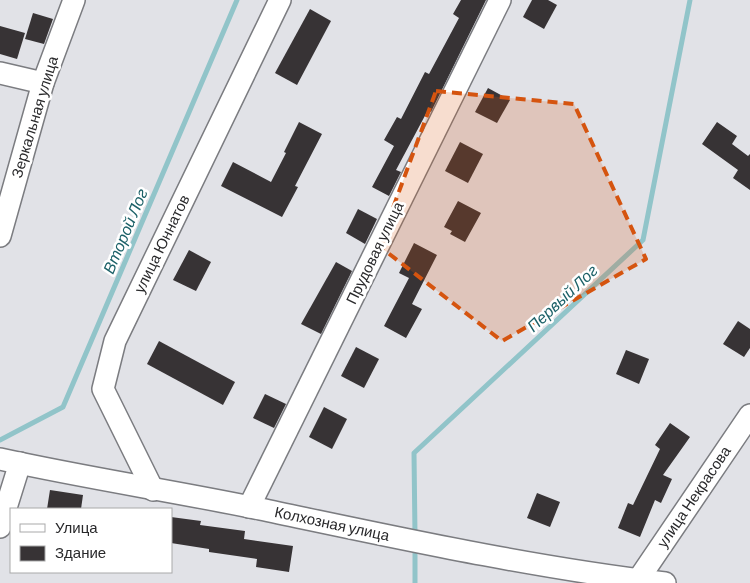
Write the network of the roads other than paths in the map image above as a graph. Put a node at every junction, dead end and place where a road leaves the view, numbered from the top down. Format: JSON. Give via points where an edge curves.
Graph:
{"nodes":[{"id":1,"x":74,"y":0,"type":"edge"},
{"id":2,"x":280,"y":0,"type":"edge"},
{"id":3,"x":500,"y":0,"type":"edge"},
{"id":4,"x":0,"y":73,"type":"edge"},
{"id":5,"x":43,"y":84,"type":"junction"},
{"id":6,"x":0,"y":236,"type":"edge"},
{"id":7,"x":750,"y":415,"type":"edge"},
{"id":8,"x":10,"y":461,"type":"edge"},
{"id":9,"x":154,"y":490,"type":"junction"},
{"id":10,"x":249,"y":507,"type":"junction"},
{"id":11,"x":0,"y":528,"type":"edge"},
{"id":12,"x":638,"y":580,"type":"junction"},
{"id":13,"x":665,"y":583,"type":"edge"}],
"edges":[{"from":1,"to":5,"type":"street","name":"Зеркальная улица"},
{"from":2,"to":9,"type":"street","name":"улица Юннатов","via":[[115,341],[103,389]]},
{"from":3,"to":10,"type":"street","name":"Прудовая улица"},
{"from":4,"to":5,"type":"street"},
{"from":5,"to":6,"type":"street","name":"Зеркальная улица"},
{"from":7,"to":12,"type":"street","name":"улица Некрасова"},
{"from":8,"to":9,"type":"street","name":"Колхозная улица"},
{"from":8,"to":11,"type":"street"},
{"from":9,"to":10,"type":"street","name":"Колхозная улица"},
{"from":10,"to":12,"type":"street","name":"Колхозная улица","via":[[518,562]]},
{"from":12,"to":13,"type":"street","name":"Колхозная улица"}]}
